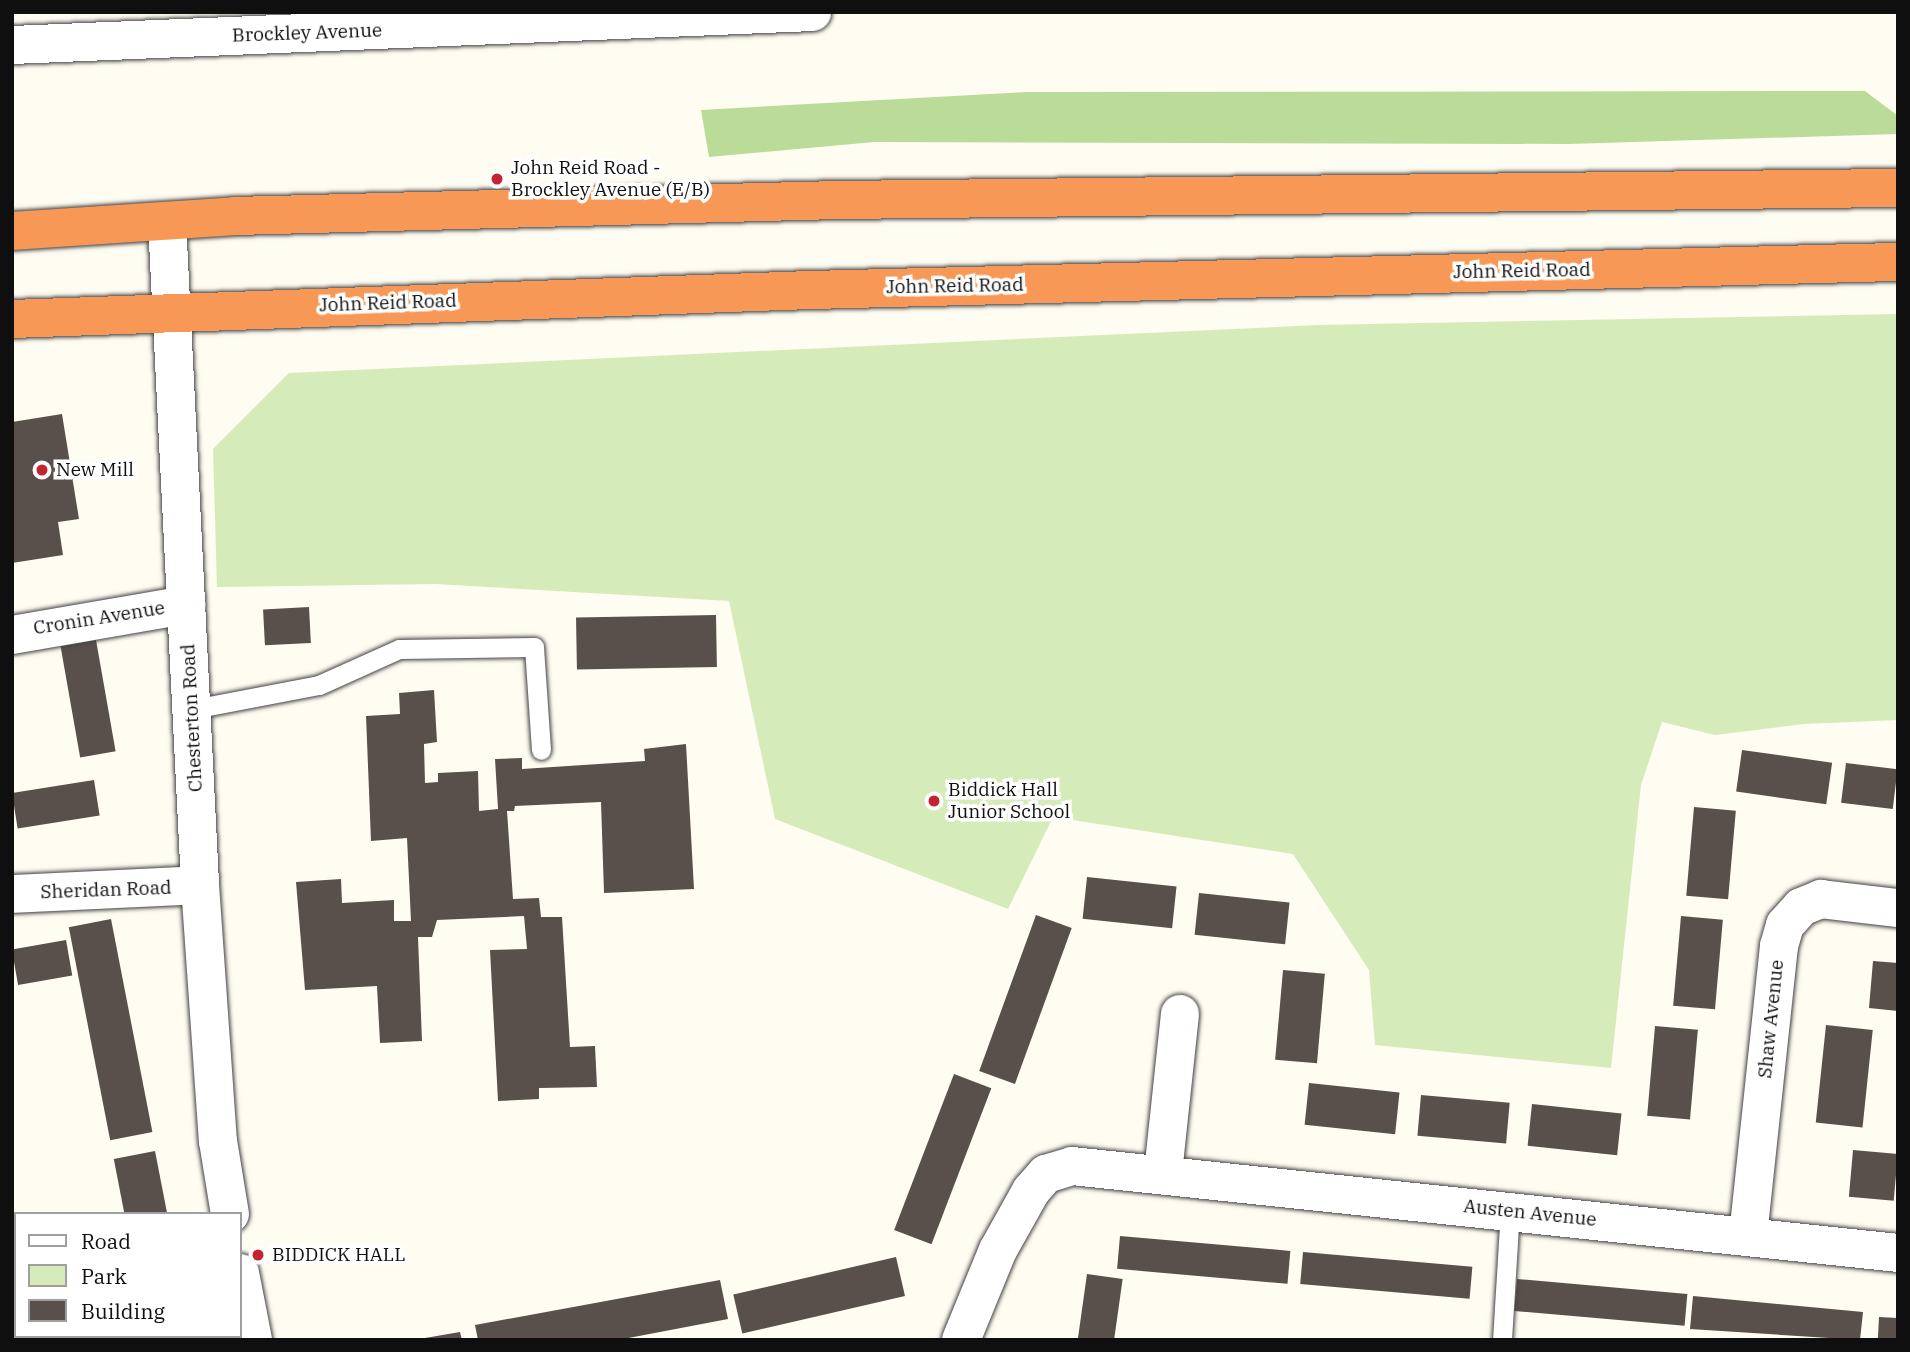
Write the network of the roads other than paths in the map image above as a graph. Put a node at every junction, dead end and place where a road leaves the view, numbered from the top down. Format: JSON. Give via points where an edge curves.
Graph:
{"nodes":[{"id":1,"x":812,"y":12,"type":"edge"},
{"id":2,"x":673,"y":15,"type":"edge"},
{"id":3,"x":302,"y":23,"type":"edge"},
{"id":4,"x":12,"y":45,"type":"edge"},
{"id":5,"x":1898,"y":187,"type":"edge"},
{"id":6,"x":167,"y":221,"type":"junction"},
{"id":7,"x":12,"y":231,"type":"edge"},
{"id":8,"x":1898,"y":262,"type":"edge"},
{"id":9,"x":173,"y":310,"type":"junction"},
{"id":10,"x":12,"y":319,"type":"edge"},
{"id":11,"x":186,"y":605,"type":"junction"},
{"id":12,"x":12,"y":635,"type":"edge"},
{"id":13,"x":192,"y":709,"type":"junction"},
{"id":14,"x":541,"y":750,"type":"dead end"},
{"id":15,"x":200,"y":886,"type":"junction"},
{"id":16,"x":12,"y":894,"type":"edge"},
{"id":17,"x":1898,"y":908,"type":"edge"},
{"id":18,"x":1180,"y":1014,"type":"dead end"},
{"id":19,"x":1163,"y":1173,"type":"junction"},
{"id":20,"x":1510,"y":1211,"type":"junction"},
{"id":21,"x":230,"y":1212,"type":"edge"},
{"id":22,"x":1748,"y":1236,"type":"junction"},
{"id":23,"x":1898,"y":1253,"type":"edge"},
{"id":24,"x":242,"y":1283,"type":"edge"},
{"id":25,"x":253,"y":1340,"type":"edge"},
{"id":26,"x":961,"y":1340,"type":"edge"},
{"id":27,"x":1502,"y":1340,"type":"edge"}],
"edges":[{"from":1,"to":2,"type":"street","name":"Brockley Avenue"},
{"from":2,"to":3,"type":"street","name":"Brockley Avenue"},
{"from":3,"to":4,"type":"street","name":"Brockley Avenue"},
{"from":5,"to":6,"type":"highway","via":[[838,200]]},
{"from":6,"to":7,"type":"highway"},
{"from":6,"to":9,"type":"street","name":"Chesterton Road"},
{"from":8,"to":9,"type":"highway","name":"John Reid Road"},
{"from":9,"to":10,"type":"highway","name":"John Reid Road"},
{"from":9,"to":11,"type":"street","name":"Chesterton Road"},
{"from":11,"to":12,"type":"street","name":"Cronin Avenue"},
{"from":11,"to":13,"type":"street","name":"Chesterton Road"},
{"from":13,"to":14,"type":"lane","via":[[319,685],[399,649],[534,647]]},
{"from":13,"to":15,"type":"street","name":"Chesterton Road"},
{"from":15,"to":16,"type":"street","name":"Sheridan Road"},
{"from":15,"to":21,"type":"street","name":"Chesterton Road","via":[[218,1141]]},
{"from":17,"to":22,"type":"street","name":"Shaw Avenue","via":[[1821,899],[1801,907],[1785,925]]},
{"from":18,"to":19,"type":"street"},
{"from":19,"to":20,"type":"street","name":"Austen Avenue"},
{"from":19,"to":26,"type":"street","name":"Austen Avenue","via":[[1072,1166],[1046,1174],[998,1250]]},
{"from":20,"to":22,"type":"street","name":"Austen Avenue"},
{"from":20,"to":27,"type":"lane"},
{"from":22,"to":23,"type":"street","name":"Austen Avenue"},
{"from":24,"to":25,"type":"street"}]}
